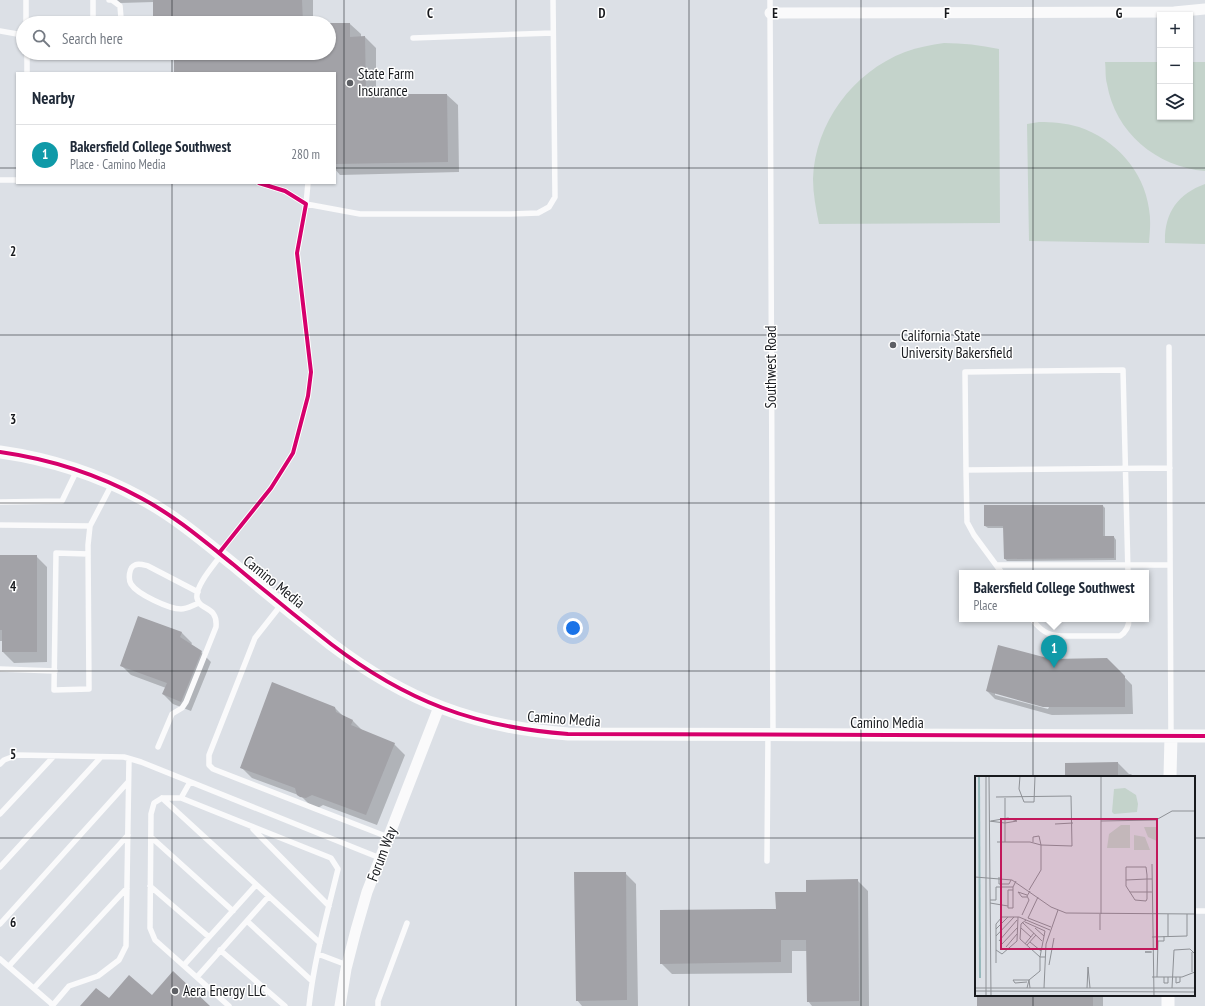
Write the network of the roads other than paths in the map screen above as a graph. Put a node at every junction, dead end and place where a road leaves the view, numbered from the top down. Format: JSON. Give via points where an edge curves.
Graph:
{"nodes":[{"id":1,"x":26,"y":0,"type":"edge"},
{"id":2,"x":93,"y":0,"type":"edge"},
{"id":3,"x":109,"y":0,"type":"edge"},
{"id":4,"x":553,"y":0,"type":"edge"},
{"id":5,"x":770,"y":0,"type":"edge"},
{"id":6,"x":1205,"y":9,"type":"edge"},
{"id":7,"x":770,"y":13,"type":"junction"},
{"id":8,"x":26,"y":16,"type":"edge"},
{"id":9,"x":93,"y":16,"type":"edge"},
{"id":10,"x":121,"y":16,"type":"edge"},
{"id":11,"x":0,"y":31,"type":"edge"},
{"id":12,"x":553,"y":33,"type":"junction"},
{"id":13,"x":16,"y":34,"type":"edge"},
{"id":14,"x":413,"y":38,"type":"dead end"},
{"id":15,"x":27,"y":60,"type":"edge"},
{"id":16,"x":27,"y":72,"type":"edge"},
{"id":17,"x":0,"y":180,"type":"edge"},
{"id":18,"x":16,"y":180,"type":"edge"},
{"id":19,"x":262,"y":184,"type":"edge"},
{"id":20,"x":308,"y":184,"type":"edge"},
{"id":21,"x":306,"y":204,"type":"junction"},
{"id":22,"x":1169,"y":347,"type":"dead end"},
{"id":23,"x":0,"y":452,"type":"edge"},
{"id":24,"x":1126,"y":468,"type":"junction"},
{"id":25,"x":1170,"y":468,"type":"junction"},
{"id":26,"x":77,"y":470,"type":"junction"},
{"id":27,"x":966,"y":470,"type":"junction"},
{"id":28,"x":112,"y":484,"type":"junction"},
{"id":29,"x":0,"y":502,"type":"edge"},
{"id":30,"x":0,"y":525,"type":"edge"},
{"id":31,"x":90,"y":526,"type":"junction"},
{"id":32,"x":88,"y":554,"type":"junction"},
{"id":33,"x":220,"y":554,"type":"junction"},
{"id":34,"x":1170,"y":564,"type":"junction"},
{"id":35,"x":997,"y":565,"type":"junction"},
{"id":36,"x":1128,"y":565,"type":"junction"},
{"id":37,"x":1000,"y":570,"type":"edge"},
{"id":38,"x":1128,"y":570,"type":"edge"},
{"id":39,"x":198,"y":592,"type":"junction"},
{"id":40,"x":199,"y":603,"type":"junction"},
{"id":41,"x":282,"y":604,"type":"junction"},
{"id":42,"x":1034,"y":622,"type":"edge"},
{"id":43,"x":1129,"y":622,"type":"edge"},
{"id":44,"x":0,"y":669,"type":"edge"},
{"id":45,"x":55,"y":671,"type":"junction"},
{"id":46,"x":439,"y":707,"type":"junction"},
{"id":47,"x":770,"y":735,"type":"junction"},
{"id":48,"x":1171,"y":736,"type":"junction"},
{"id":49,"x":1205,"y":736,"type":"edge"},
{"id":50,"x":158,"y":747,"type":"dead end"},
{"id":51,"x":54,"y":756,"type":"junction"},
{"id":52,"x":101,"y":757,"type":"junction"},
{"id":53,"x":128,"y":759,"type":"junction"},
{"id":54,"x":0,"y":764,"type":"edge"},
{"id":55,"x":1170,"y":776,"type":"edge"},
{"id":56,"x":128,"y":782,"type":"junction"},
{"id":57,"x":190,"y":782,"type":"junction"},
{"id":58,"x":162,"y":798,"type":"junction"},
{"id":59,"x":181,"y":798,"type":"junction"},
{"id":60,"x":0,"y":814,"type":"edge"},
{"id":61,"x":251,"y":827,"type":"junction"},
{"id":62,"x":128,"y":835,"type":"junction"},
{"id":63,"x":150,"y":837,"type":"junction"},
{"id":64,"x":388,"y":837,"type":"junction"},
{"id":65,"x":380,"y":858,"type":"junction"},
{"id":66,"x":767,"y":861,"type":"dead end"},
{"id":67,"x":0,"y":867,"type":"edge"},
{"id":68,"x":256,"y":885,"type":"junction"},
{"id":69,"x":150,"y":886,"type":"junction"},
{"id":70,"x":127,"y":888,"type":"junction"},
{"id":71,"x":269,"y":896,"type":"junction"},
{"id":72,"x":329,"y":906,"type":"junction"},
{"id":73,"x":233,"y":911,"type":"junction"},
{"id":74,"x":247,"y":921,"type":"junction"},
{"id":75,"x":0,"y":924,"type":"edge"},
{"id":76,"x":407,"y":924,"type":"dead end"},
{"id":77,"x":209,"y":937,"type":"junction"},
{"id":78,"x":320,"y":943,"type":"junction"},
{"id":79,"x":220,"y":950,"type":"junction"},
{"id":80,"x":318,"y":954,"type":"junction"},
{"id":81,"x":0,"y":959,"type":"edge"},
{"id":82,"x":184,"y":965,"type":"junction"},
{"id":83,"x":347,"y":965,"type":"junction"},
{"id":84,"x":9,"y":966,"type":"junction"},
{"id":85,"x":197,"y":977,"type":"junction"},
{"id":86,"x":312,"y":981,"type":"junction"},
{"id":87,"x":34,"y":988,"type":"junction"},
{"id":88,"x":53,"y":1005,"type":"edge"},
{"id":89,"x":229,"y":1006,"type":"edge"},
{"id":90,"x":285,"y":1006,"type":"edge"},
{"id":91,"x":309,"y":1006,"type":"edge"},
{"id":92,"x":340,"y":1006,"type":"edge"},
{"id":93,"x":378,"y":1006,"type":"edge"}],
"edges":[{"from":1,"to":8,"type":"lane"},
{"from":2,"to":9,"type":"lane"},
{"from":3,"to":10,"type":"lane","via":[[120,6]]},
{"from":4,"to":12,"type":"lane"},
{"from":5,"to":7,"type":"lane","name":"Southwest Road"},
{"from":6,"to":7,"type":"street","via":[[1166,12]]},
{"from":7,"to":47,"type":"lane","name":"Southwest Road"},
{"from":11,"to":13,"type":"lane"},
{"from":12,"to":14,"type":"lane"},
{"from":12,"to":21,"type":"lane","via":[[555,197],[549,207],[538,213],[360,214]]},
{"from":15,"to":16,"type":"lane"},
{"from":17,"to":18,"type":"lane"},
{"from":19,"to":21,"type":"lane","via":[[285,191]]},
{"from":20,"to":21,"type":"lane"},
{"from":21,"to":33,"type":"lane","via":[[297,253],[311,372],[308,396],[293,453],[271,488]]},
{"from":22,"to":25,"type":"lane"},
{"from":23,"to":26,"type":"street","name":"Camino Media"},
{"from":24,"to":25,"type":"lane"},
{"from":24,"to":27,"type":"lane"},
{"from":24,"to":27,"type":"lane","via":[[1123,370],[965,372]]},
{"from":24,"to":36,"type":"lane"},
{"from":25,"to":34,"type":"lane"},
{"from":26,"to":28,"type":"street","name":"Camino Media"},
{"from":26,"to":29,"type":"lane","via":[[62,501]]},
{"from":27,"to":35,"type":"lane","via":[[967,522]]},
{"from":28,"to":31,"type":"lane"},
{"from":28,"to":33,"type":"street","name":"Camino Media","via":[[165,512]]},
{"from":30,"to":31,"type":"lane"},
{"from":31,"to":32,"type":"lane"},
{"from":32,"to":45,"type":"lane","via":[[56,553]]},
{"from":32,"to":45,"type":"lane","via":[[89,689],[54,690]]},
{"from":33,"to":39,"type":"lane"},
{"from":33,"to":41,"type":"street","name":"Camino Media"},
{"from":34,"to":36,"type":"lane"},
{"from":34,"to":48,"type":"lane"},
{"from":35,"to":36,"type":"lane"},
{"from":35,"to":37,"type":"lane"},
{"from":36,"to":38,"type":"lane"},
{"from":39,"to":40,"type":"lane"},
{"from":39,"to":40,"type":"lane","via":[[148,566],[139,564],[131,568],[131,585],[159,602],[181,609]]},
{"from":40,"to":50,"type":"lane","via":[[214,614],[217,619],[216,627],[186,702],[172,714]]},
{"from":41,"to":46,"type":"street","name":"Camino Media","via":[[353,661],[382,680]]},
{"from":41,"to":64,"type":"lane","via":[[255,638],[209,755],[209,765],[213,769]]},
{"from":42,"to":43,"type":"lane","via":[[1044,632],[1053,636],[1120,636],[1127,629]]},
{"from":44,"to":45,"type":"lane"},
{"from":46,"to":47,"type":"street","name":"Camino Media","via":[[499,725],[540,732]]},
{"from":46,"to":64,"type":"street","name":"Forum Way"},
{"from":47,"to":48,"type":"street","name":"Camino Media"},
{"from":47,"to":66,"type":"lane","name":"Southwest Road"},
{"from":48,"to":49,"type":"street","name":"Camino Media"},
{"from":48,"to":55,"type":"street"},
{"from":51,"to":52,"type":"lane"},
{"from":51,"to":54,"type":"lane","via":[[18,755]]},
{"from":51,"to":60,"type":"lane"},
{"from":52,"to":53,"type":"lane"},
{"from":52,"to":67,"type":"lane"},
{"from":53,"to":56,"type":"lane"},
{"from":53,"to":57,"type":"lane"},
{"from":56,"to":62,"type":"lane"},
{"from":56,"to":75,"type":"lane"},
{"from":57,"to":59,"type":"lane"},
{"from":57,"to":65,"type":"lane"},
{"from":58,"to":59,"type":"lane"},
{"from":58,"to":63,"type":"lane","via":[[154,803]]},
{"from":58,"to":68,"type":"lane"},
{"from":59,"to":61,"type":"lane"},
{"from":61,"to":72,"type":"lane"},
{"from":61,"to":72,"type":"lane","via":[[331,858],[338,869]]},
{"from":62,"to":70,"type":"lane"},
{"from":62,"to":84,"type":"lane"},
{"from":63,"to":69,"type":"lane"},
{"from":63,"to":73,"type":"lane"},
{"from":64,"to":65,"type":"street","name":"Forum Way"},
{"from":65,"to":83,"type":"street","name":"Forum Way","via":[[360,915]]},
{"from":68,"to":71,"type":"lane"},
{"from":68,"to":73,"type":"lane"},
{"from":69,"to":77,"type":"lane"},
{"from":69,"to":82,"type":"lane","via":[[150,928],[156,940]]},
{"from":70,"to":87,"type":"lane"},
{"from":70,"to":88,"type":"lane","via":[[126,946],[119,960],[98,976],[69,986]]},
{"from":71,"to":74,"type":"lane"},
{"from":71,"to":78,"type":"lane"},
{"from":72,"to":78,"type":"lane"},
{"from":73,"to":77,"type":"lane"},
{"from":74,"to":79,"type":"lane"},
{"from":74,"to":86,"type":"lane"},
{"from":76,"to":93,"type":"lane"},
{"from":77,"to":82,"type":"lane"},
{"from":78,"to":80,"type":"lane"},
{"from":79,"to":85,"type":"lane"},
{"from":79,"to":90,"type":"lane"},
{"from":80,"to":83,"type":"lane"},
{"from":80,"to":86,"type":"lane"},
{"from":81,"to":84,"type":"lane"},
{"from":82,"to":85,"type":"lane"},
{"from":83,"to":92,"type":"street","name":"Forum Way"},
{"from":84,"to":87,"type":"lane"},
{"from":85,"to":89,"type":"lane"},
{"from":86,"to":91,"type":"lane"},
{"from":87,"to":88,"type":"lane"}]}
